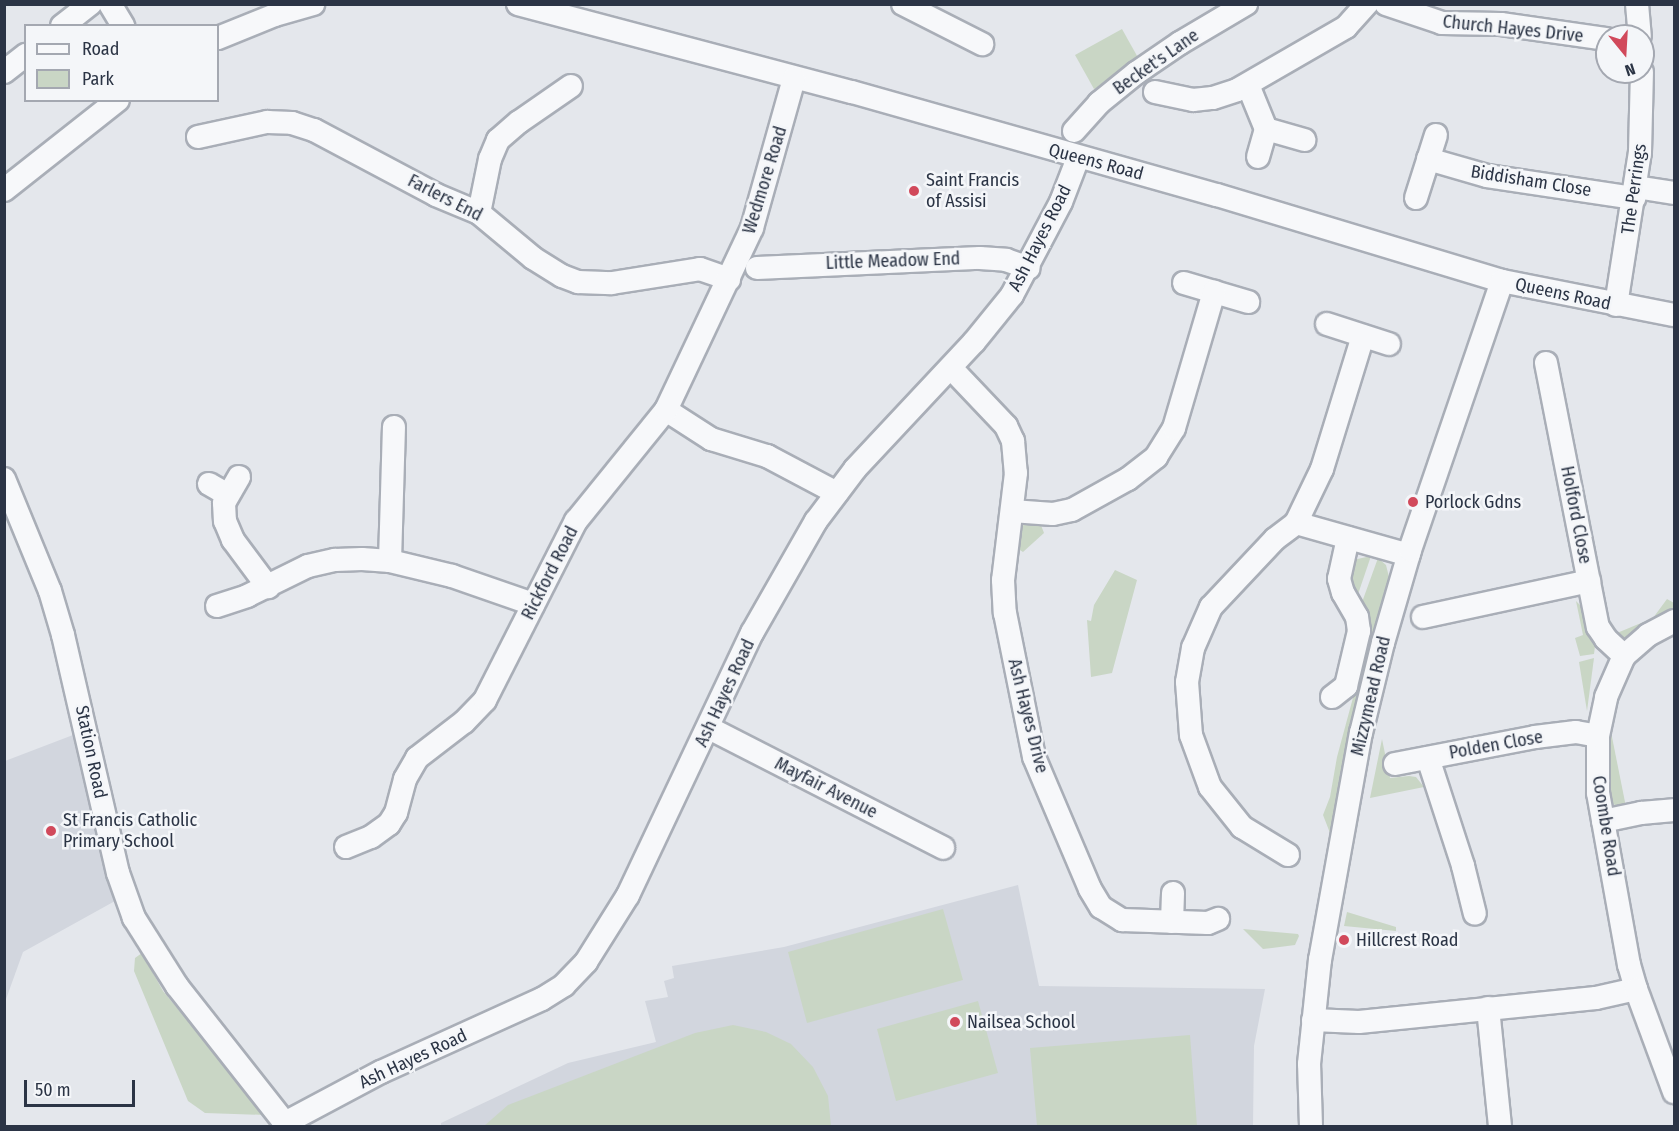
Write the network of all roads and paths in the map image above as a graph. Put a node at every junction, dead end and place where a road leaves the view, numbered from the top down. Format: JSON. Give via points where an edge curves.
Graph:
{"nodes":[{"id":1,"x":90,"y":4,"type":"edge"},
{"id":2,"x":110,"y":4,"type":"edge"},
{"id":3,"x":313,"y":4,"type":"edge"},
{"id":4,"x":518,"y":4,"type":"edge"},
{"id":5,"x":903,"y":4,"type":"edge"},
{"id":6,"x":1246,"y":4,"type":"edge"},
{"id":7,"x":1367,"y":4,"type":"edge"},
{"id":8,"x":1386,"y":4,"type":"edge"},
{"id":9,"x":1636,"y":4,"type":"edge"},
{"id":10,"x":1519,"y":15,"type":"edge"},
{"id":11,"x":65,"y":24,"type":"edge"},
{"id":12,"x":122,"y":24,"type":"edge"},
{"id":13,"x":1638,"y":24,"type":"edge"},
{"id":14,"x":975,"y":34,"type":"dead end"},
{"id":15,"x":1595,"y":36,"type":"edge"},
{"id":16,"x":219,"y":38,"type":"edge"},
{"id":17,"x":24,"y":57,"type":"edge"},
{"id":18,"x":4,"y":72,"type":"edge"},
{"id":19,"x":794,"y":79,"type":"junction"},
{"id":20,"x":1642,"y":84,"type":"edge"},
{"id":21,"x":559,"y":86,"type":"dead end"},
{"id":22,"x":1248,"y":86,"type":"junction"},
{"id":23,"x":1163,"y":90,"type":"dead end"},
{"id":24,"x":115,"y":102,"type":"edge"},
{"id":25,"x":1266,"y":129,"type":"junction"},
{"id":26,"x":1074,"y":131,"type":"dead end"},
{"id":27,"x":1436,"y":135,"type":"dead end"},
{"id":28,"x":198,"y":137,"type":"dead end"},
{"id":29,"x":1304,"y":140,"type":"dead end"},
{"id":30,"x":1258,"y":157,"type":"dead end"},
{"id":31,"x":1078,"y":158,"type":"junction"},
{"id":32,"x":1428,"y":159,"type":"junction"},
{"id":33,"x":4,"y":190,"type":"edge"},
{"id":34,"x":1635,"y":192,"type":"junction"},
{"id":35,"x":1674,"y":194,"type":"edge"},
{"id":36,"x":1416,"y":198,"type":"dead end"},
{"id":37,"x":479,"y":213,"type":"junction"},
{"id":38,"x":757,"y":268,"type":"dead end"},
{"id":39,"x":1029,"y":268,"type":"junction"},
{"id":40,"x":729,"y":279,"type":"junction"},
{"id":41,"x":1502,"y":281,"type":"junction"},
{"id":42,"x":1184,"y":284,"type":"dead end"},
{"id":43,"x":1214,"y":292,"type":"junction"},
{"id":44,"x":1248,"y":302,"type":"dead end"},
{"id":45,"x":1616,"y":305,"type":"junction"},
{"id":46,"x":1674,"y":315,"type":"edge"},
{"id":47,"x":1327,"y":324,"type":"dead end"},
{"id":48,"x":1364,"y":336,"type":"junction"},
{"id":49,"x":1389,"y":344,"type":"dead end"},
{"id":50,"x":1546,"y":363,"type":"dead end"},
{"id":51,"x":951,"y":368,"type":"junction"},
{"id":52,"x":666,"y":410,"type":"junction"},
{"id":53,"x":394,"y":428,"type":"dead end"},
{"id":54,"x":4,"y":479,"type":"edge"},
{"id":55,"x":225,"y":485,"type":"dead end"},
{"id":56,"x":837,"y":493,"type":"junction"},
{"id":57,"x":1012,"y":511,"type":"junction"},
{"id":58,"x":1296,"y":523,"type":"junction"},
{"id":59,"x":1348,"y":538,"type":"junction"},
{"id":60,"x":1409,"y":555,"type":"junction"},
{"id":61,"x":390,"y":561,"type":"junction"},
{"id":62,"x":1589,"y":581,"type":"junction"},
{"id":63,"x":268,"y":587,"type":"junction"},
{"id":64,"x":533,"y":604,"type":"junction"},
{"id":65,"x":217,"y":606,"type":"dead end"},
{"id":66,"x":1429,"y":611,"type":"dead end"},
{"id":67,"x":1674,"y":621,"type":"edge"},
{"id":68,"x":1624,"y":656,"type":"junction"},
{"id":69,"x":1332,"y":697,"type":"dead end"},
{"id":70,"x":709,"y":728,"type":"junction"},
{"id":71,"x":1598,"y":736,"type":"junction"},
{"id":72,"x":1428,"y":758,"type":"junction"},
{"id":73,"x":1395,"y":764,"type":"dead end"},
{"id":74,"x":1674,"y":810,"type":"edge"},
{"id":75,"x":1603,"y":821,"type":"junction"},
{"id":76,"x":943,"y":848,"type":"dead end"},
{"id":77,"x":353,"y":850,"type":"dead end"},
{"id":78,"x":1288,"y":855,"type":"dead end"},
{"id":79,"x":1173,"y":893,"type":"dead end"},
{"id":80,"x":1468,"y":901,"type":"dead end"},
{"id":81,"x":1218,"y":919,"type":"dead end"},
{"id":82,"x":1172,"y":922,"type":"junction"},
{"id":83,"x":1636,"y":989,"type":"junction"},
{"id":84,"x":1488,"y":1008,"type":"junction"},
{"id":85,"x":1313,"y":1020,"type":"junction"},
{"id":86,"x":1674,"y":1092,"type":"edge"},
{"id":87,"x":286,"y":1125,"type":"edge"},
{"id":88,"x":1311,"y":1126,"type":"edge"},
{"id":89,"x":1500,"y":1126,"type":"edge"}],
"edges":[{"from":1,"to":11,"type":"street"},
{"from":2,"to":12,"type":"street"},
{"from":3,"to":16,"type":"street"},
{"from":4,"to":19,"type":"street","name":"Queens Road"},
{"from":5,"to":14,"type":"street"},
{"from":6,"to":26,"type":"street","name":"Becket's Lane","via":[[1136,73],[1099,103]]},
{"from":7,"to":22,"type":"street","via":[[1346,27]]},
{"from":8,"to":10,"type":"street","name":"Church Hayes Drive","via":[[1442,24]]},
{"from":9,"to":13,"type":"street"},
{"from":10,"to":15,"type":"street","name":"Church Hayes Drive"},
{"from":17,"to":18,"type":"street"},
{"from":19,"to":31,"type":"street","name":"Queens Road","via":[[852,92]]},
{"from":19,"to":40,"type":"street","name":"Wedmore Road","via":[[752,228]]},
{"from":20,"to":34,"type":"street","name":"The Perrings"},
{"from":21,"to":37,"type":"street","via":[[498,140]]},
{"from":22,"to":23,"type":"street","via":[[1207,99]]},
{"from":22,"to":25,"type":"street"},
{"from":24,"to":33,"type":"street"},
{"from":25,"to":29,"type":"street"},
{"from":25,"to":30,"type":"street"},
{"from":27,"to":32,"type":"street"},
{"from":28,"to":37,"type":"street","name":"Farlers End","via":[[220,122],[305,126],[436,195]]},
{"from":31,"to":39,"type":"street","name":"Ash Hayes Road"},
{"from":31,"to":41,"type":"street","name":"Queens Road","via":[[1217,195]]},
{"from":32,"to":34,"type":"street","name":"Biddisham Close","via":[[1487,176]]},
{"from":32,"to":36,"type":"street"},
{"from":34,"to":35,"type":"street","name":"Biddisham Close"},
{"from":34,"to":45,"type":"street","name":"The Perrings"},
{"from":37,"to":40,"type":"street","name":"Farlers End","via":[[533,258],[578,282],[612,283],[700,269]]},
{"from":38,"to":39,"type":"street","name":"Little Meadow End","via":[[980,258],[1006,260]]},
{"from":39,"to":51,"type":"street","name":"Ash Hayes Road","via":[[1012,295]]},
{"from":40,"to":52,"type":"street","name":"Rickford Road"},
{"from":41,"to":45,"type":"street","name":"Queens Road"},
{"from":41,"to":60,"type":"street","name":"Mizzymead Road"},
{"from":42,"to":43,"type":"street"},
{"from":43,"to":44,"type":"street"},
{"from":43,"to":57,"type":"street","via":[[1174,428],[1156,457],[1128,479],[1072,510],[1053,514]]},
{"from":45,"to":46,"type":"street","name":"Queens Road"},
{"from":47,"to":48,"type":"street"},
{"from":48,"to":49,"type":"street"},
{"from":48,"to":58,"type":"street","via":[[1322,469]]},
{"from":50,"to":62,"type":"street","name":"Holford Close"},
{"from":51,"to":56,"type":"street","name":"Ash Hayes Road"},
{"from":51,"to":57,"type":"street","name":"Ash Hayes Drive","via":[[1010,433],[1016,464]]},
{"from":52,"to":56,"type":"street","via":[[711,439],[761,453]]},
{"from":52,"to":64,"type":"street","name":"Rickford Road","via":[[576,521]]},
{"from":53,"to":61,"type":"street","via":[[400,451]]},
{"from":54,"to":87,"type":"street","name":"Station Road","via":[[42,570],[63,635],[118,873],[134,918],[177,986]]},
{"from":55,"to":63,"type":"street","via":[[228,530]]},
{"from":56,"to":70,"type":"street","name":"Ash Hayes Road","via":[[752,633]]},
{"from":57,"to":82,"type":"street","name":"Ash Hayes Drive","via":[[1003,580],[1004,606],[1037,764],[1098,903],[1122,920]]},
{"from":58,"to":59,"type":"street"},
{"from":58,"to":78,"type":"street","via":[[1267,547],[1211,607],[1193,648],[1186,682],[1191,735],[1210,787],[1242,826]]},
{"from":59,"to":60,"type":"street"},
{"from":59,"to":69,"type":"street","via":[[1339,579],[1357,617],[1359,631],[1346,686]]},
{"from":60,"to":85,"type":"street","name":"Mizzymead Road","via":[[1361,733],[1338,852]]},
{"from":61,"to":63,"type":"street","via":[[317,563]]},
{"from":61,"to":64,"type":"street","via":[[452,576]]},
{"from":62,"to":66,"type":"street"},
{"from":62,"to":68,"type":"street","name":"Holford Close","via":[[1600,631]]},
{"from":63,"to":65,"type":"street"},
{"from":64,"to":77,"type":"street","name":"Rickford Road","via":[[485,700],[464,722],[417,758],[389,824]]},
{"from":67,"to":68,"type":"street","name":"Coombe Road","via":[[1648,635]]},
{"from":68,"to":71,"type":"street","name":"Coombe Road","via":[[1606,697]]},
{"from":70,"to":76,"type":"street","name":"Mayfair Avenue"},
{"from":70,"to":87,"type":"street","name":"Ash Hayes Road","via":[[628,895],[604,938],[571,979],[534,1004],[381,1072]]},
{"from":71,"to":72,"type":"street","name":"Polden Close","via":[[1566,733]]},
{"from":71,"to":75,"type":"street","name":"Coombe Road","via":[[1596,764]]},
{"from":72,"to":73,"type":"street","name":"Polden Close"},
{"from":72,"to":80,"type":"street"},
{"from":74,"to":75,"type":"street"},
{"from":75,"to":83,"type":"street","name":"Coombe Road"},
{"from":79,"to":82,"type":"street"},
{"from":81,"to":82,"type":"street","name":"Ash Hayes Drive","via":[[1208,923]]},
{"from":83,"to":84,"type":"street","via":[[1596,998]]},
{"from":83,"to":86,"type":"street"},
{"from":84,"to":85,"type":"street","via":[[1359,1022]]},
{"from":84,"to":89,"type":"street"},
{"from":85,"to":88,"type":"street","name":"Mizzymead Road","via":[[1309,1064]]}]}
